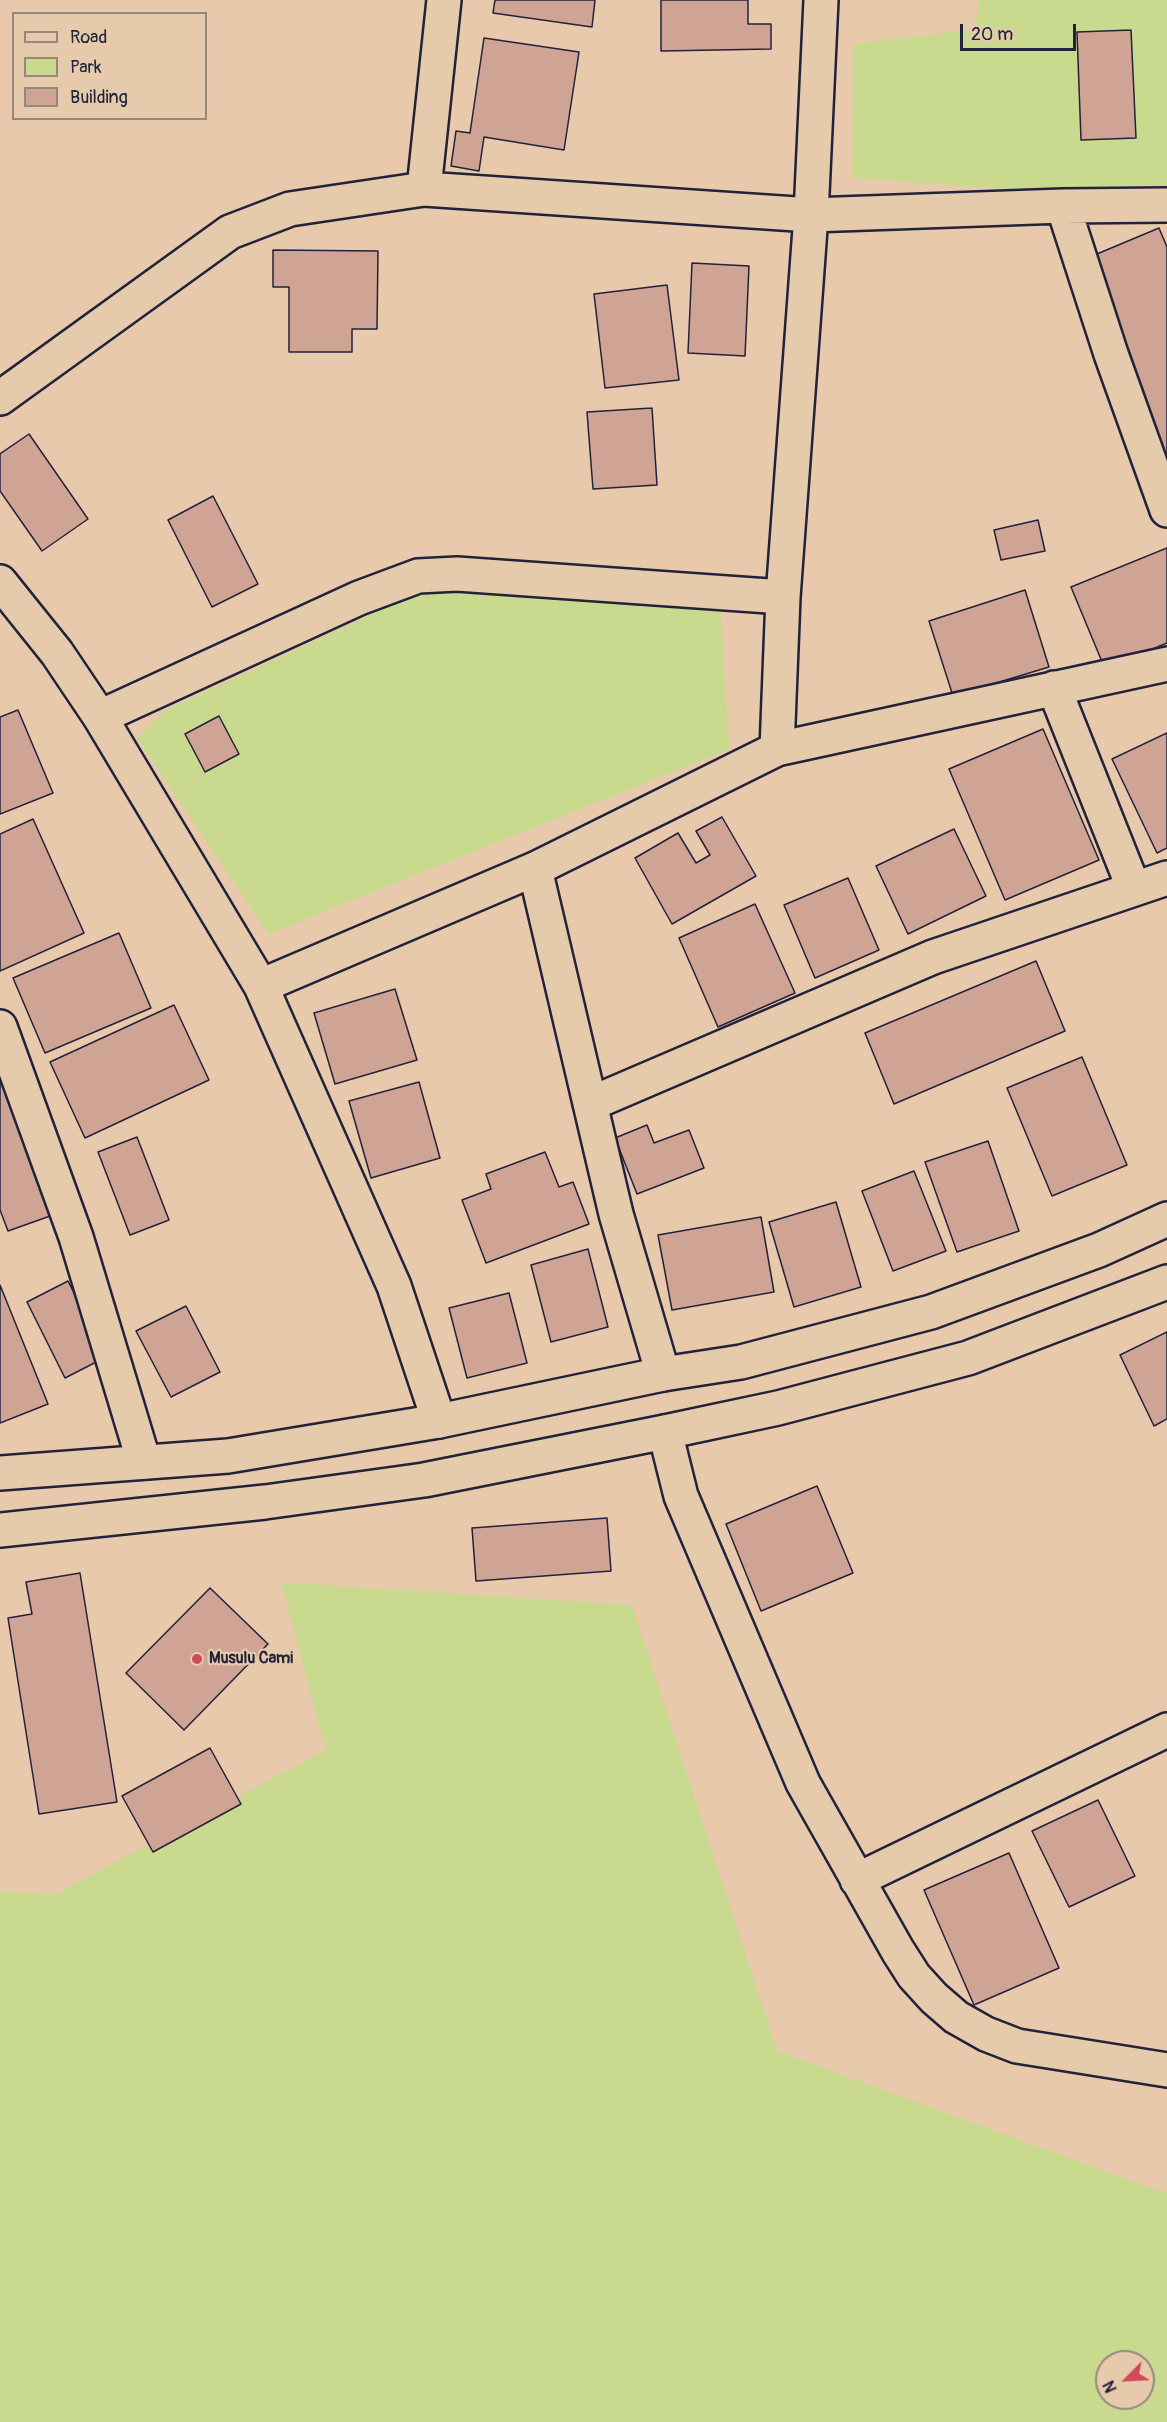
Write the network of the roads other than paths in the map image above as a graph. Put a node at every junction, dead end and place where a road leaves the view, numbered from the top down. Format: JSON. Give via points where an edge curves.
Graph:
{"nodes":[{"id":1,"x":444,"y":0,"type":"edge"},
{"id":2,"x":821,"y":0,"type":"edge"},
{"id":3,"x":424,"y":189,"type":"junction"},
{"id":4,"x":1167,"y":205,"type":"edge"},
{"id":5,"x":1063,"y":206,"type":"junction"},
{"id":6,"x":811,"y":215,"type":"junction"},
{"id":7,"x":0,"y":398,"type":"edge"},
{"id":8,"x":1167,"y":510,"type":"edge"},
{"id":9,"x":0,"y":582,"type":"edge"},
{"id":10,"x":783,"y":597,"type":"junction"},
{"id":11,"x":1167,"y":664,"type":"edge"},
{"id":12,"x":1054,"y":688,"type":"junction"},
{"id":13,"x":100,"y":717,"type":"junction"},
{"id":14,"x":777,"y":749,"type":"junction"},
{"id":15,"x":535,"y":869,"type":"junction"},
{"id":16,"x":1167,"y":878,"type":"edge"},
{"id":17,"x":1134,"y":889,"type":"junction"},
{"id":18,"x":261,"y":986,"type":"junction"},
{"id":19,"x":0,"y":1027,"type":"edge"},
{"id":20,"x":590,"y":1104,"type":"junction"},
{"id":21,"x":1167,"y":1219,"type":"edge"},
{"id":22,"x":1167,"y":1282,"type":"edge"},
{"id":23,"x":663,"y":1374,"type":"junction"},
{"id":24,"x":439,"y":1421,"type":"junction"},
{"id":25,"x":665,"y":1432,"type":"junction"},
{"id":26,"x":144,"y":1462,"type":"junction"},
{"id":27,"x":0,"y":1473,"type":"edge"},
{"id":28,"x":0,"y":1530,"type":"edge"},
{"id":29,"x":1167,"y":1730,"type":"edge"},
{"id":30,"x":857,"y":1880,"type":"junction"},
{"id":31,"x":1167,"y":2070,"type":"edge"}],
"edges":[{"from":1,"to":3,"type":"street"},
{"from":2,"to":6,"type":"street"},
{"from":3,"to":6,"type":"street"},
{"from":3,"to":7,"type":"street","via":[[290,209],[230,232]]},
{"from":4,"to":5,"type":"street"},
{"from":5,"to":6,"type":"street"},
{"from":5,"to":8,"type":"street"},
{"from":6,"to":10,"type":"street"},
{"from":9,"to":13,"type":"street","via":[[57,653]]},
{"from":10,"to":13,"type":"street","via":[[457,574],[418,576],[359,598]]},
{"from":10,"to":14,"type":"street"},
{"from":11,"to":12,"type":"street"},
{"from":12,"to":14,"type":"street"},
{"from":12,"to":17,"type":"street"},
{"from":13,"to":18,"type":"street"},
{"from":14,"to":15,"type":"street"},
{"from":15,"to":18,"type":"street"},
{"from":15,"to":20,"type":"street"},
{"from":16,"to":17,"type":"street"},
{"from":17,"to":20,"type":"street","via":[[933,957]]},
{"from":18,"to":24,"type":"street","via":[[394,1286]]},
{"from":19,"to":26,"type":"street","via":[[76,1237]]},
{"from":20,"to":23,"type":"street","via":[[616,1214]]},
{"from":21,"to":23,"type":"street","via":[[1099,1250],[931,1312],[741,1362]]},
{"from":22,"to":25,"type":"street","via":[[968,1358],[778,1408]]},
{"from":23,"to":24,"type":"street"},
{"from":24,"to":26,"type":"street","via":[[228,1456]]},
{"from":25,"to":28,"type":"street","via":[[424,1480],[265,1502]]},
{"from":25,"to":30,"type":"street","via":[[681,1496],[803,1783]]},
{"from":26,"to":27,"type":"street"},
{"from":29,"to":30,"type":"street"},
{"from":30,"to":31,"type":"street","via":[[914,1976],[956,2017],[1017,2046]]}]}
